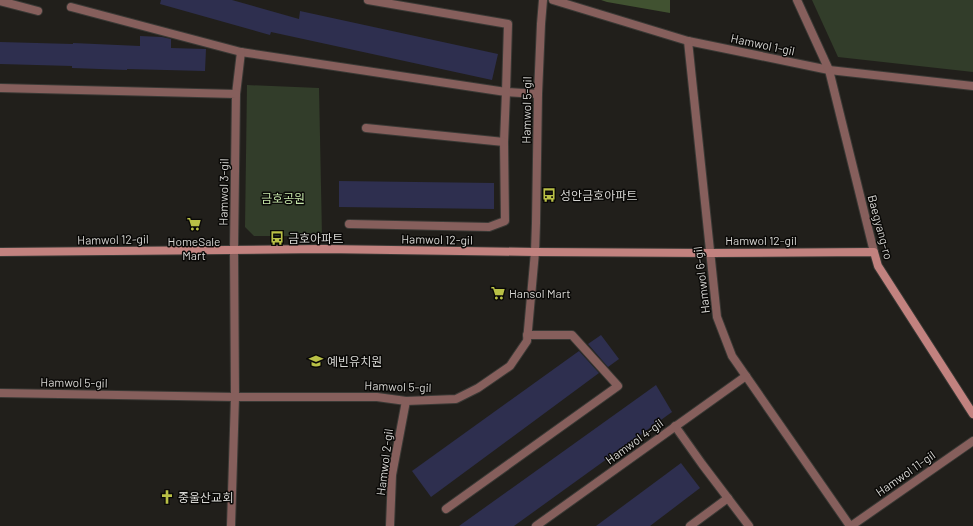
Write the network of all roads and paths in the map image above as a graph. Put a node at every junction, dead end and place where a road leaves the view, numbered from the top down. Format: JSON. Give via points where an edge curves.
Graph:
{"nodes":[{"id":1,"x":368,"y":0,"type":"edge"},
{"id":2,"x":543,"y":0,"type":"edge"},
{"id":3,"x":553,"y":0,"type":"edge"},
{"id":4,"x":797,"y":0,"type":"edge"},
{"id":5,"x":0,"y":1,"type":"edge"},
{"id":6,"x":71,"y":6,"type":"dead end"},
{"id":7,"x":38,"y":11,"type":"dead end"},
{"id":8,"x":688,"y":41,"type":"junction"},
{"id":9,"x":241,"y":52,"type":"junction"},
{"id":10,"x":829,"y":70,"type":"junction"},
{"id":11,"x":973,"y":86,"type":"edge"},
{"id":12,"x":0,"y":88,"type":"edge"},
{"id":13,"x":506,"y":92,"type":"junction"},
{"id":14,"x":236,"y":94,"type":"junction"},
{"id":15,"x":538,"y":94,"type":"junction"},
{"id":16,"x":366,"y":128,"type":"dead end"},
{"id":17,"x":504,"y":142,"type":"junction"},
{"id":18,"x":349,"y":224,"type":"dead end"},
{"id":19,"x":234,"y":249,"type":"junction"},
{"id":20,"x":0,"y":252,"type":"edge"},
{"id":21,"x":535,"y":252,"type":"junction"},
{"id":22,"x":874,"y":252,"type":"junction"},
{"id":23,"x":710,"y":253,"type":"junction"},
{"id":24,"x":528,"y":335,"type":"junction"},
{"id":25,"x":746,"y":376,"type":"junction"},
{"id":26,"x":0,"y":393,"type":"edge"},
{"id":27,"x":235,"y":397,"type":"junction"},
{"id":28,"x":406,"y":401,"type":"junction"},
{"id":29,"x":973,"y":414,"type":"edge"},
{"id":30,"x":675,"y":426,"type":"junction"},
{"id":31,"x":973,"y":441,"type":"edge"},
{"id":32,"x":728,"y":498,"type":"junction"},
{"id":33,"x":446,"y":508,"type":"dead end"},
{"id":34,"x":231,"y":526,"type":"edge"},
{"id":35,"x":390,"y":526,"type":"edge"},
{"id":36,"x":536,"y":526,"type":"edge"},
{"id":37,"x":690,"y":526,"type":"edge"},
{"id":38,"x":749,"y":526,"type":"edge"},
{"id":39,"x":851,"y":526,"type":"edge"}],
"edges":[{"from":1,"to":13,"type":"street","via":[[508,24]]},
{"from":2,"to":15,"type":"street","name":"Hamwol 5-gil"},
{"from":3,"to":8,"type":"street","name":"Hamwol 1-gil"},
{"from":4,"to":10,"type":"street","name":"Baegyang-ro"},
{"from":5,"to":7,"type":"street"},
{"from":6,"to":9,"type":"street"},
{"from":8,"to":10,"type":"street","name":"Hamwol 1-gil"},
{"from":8,"to":23,"type":"street","name":"Hamwol 6-gil"},
{"from":9,"to":13,"type":"street"},
{"from":9,"to":14,"type":"street","name":"Hamwol 3-gil"},
{"from":10,"to":11,"type":"street","name":"Hamwol 1-gil"},
{"from":10,"to":22,"type":"street","name":"Baegyang-ro"},
{"from":12,"to":14,"type":"street"},
{"from":13,"to":15,"type":"street"},
{"from":13,"to":17,"type":"street"},
{"from":14,"to":19,"type":"street","name":"Hamwol 3-gil"},
{"from":15,"to":21,"type":"street","name":"Hamwol 5-gil"},
{"from":16,"to":17,"type":"street"},
{"from":17,"to":18,"type":"street","via":[[505,221],[490,227]]},
{"from":19,"to":20,"type":"street","name":"Hamwol 12-gil"},
{"from":19,"to":21,"type":"street","name":"Hamwol 12-gil"},
{"from":19,"to":27,"type":"street","name":"Hamwol 3-gil"},
{"from":21,"to":23,"type":"street","name":"Hamwol 12-gil"},
{"from":21,"to":24,"type":"street","name":"Hamwol 5-gil"},
{"from":22,"to":23,"type":"street","name":"Hamwol 12-gil"},
{"from":22,"to":29,"type":"street","name":"Baegyang-ro","via":[[878,266]]},
{"from":23,"to":25,"type":"street","name":"Hamwol 6-gil","via":[[717,317],[732,356]]},
{"from":24,"to":28,"type":"street","name":"Hamwol 5-gil","via":[[527,341],[510,366],[456,400]]},
{"from":24,"to":33,"type":"street","via":[[572,335],[618,386]]},
{"from":25,"to":30,"type":"street","name":"Hamwol 4-gil"},
{"from":25,"to":39,"type":"street","name":"Hamwol 6-gil"},
{"from":26,"to":27,"type":"street","name":"Hamwol 5-gil"},
{"from":27,"to":28,"type":"street","name":"Hamwol 5-gil","via":[[378,397]]},
{"from":27,"to":34,"type":"street","name":"Hamwol 3-gil"},
{"from":28,"to":35,"type":"street","name":"Hamwol 2-gil","via":[[392,476]]},
{"from":30,"to":32,"type":"street"},
{"from":30,"to":36,"type":"street","name":"Hamwol 4-gil"},
{"from":31,"to":39,"type":"street","name":"Hamwol 11-gil"},
{"from":32,"to":37,"type":"street"},
{"from":32,"to":38,"type":"street"}]}
